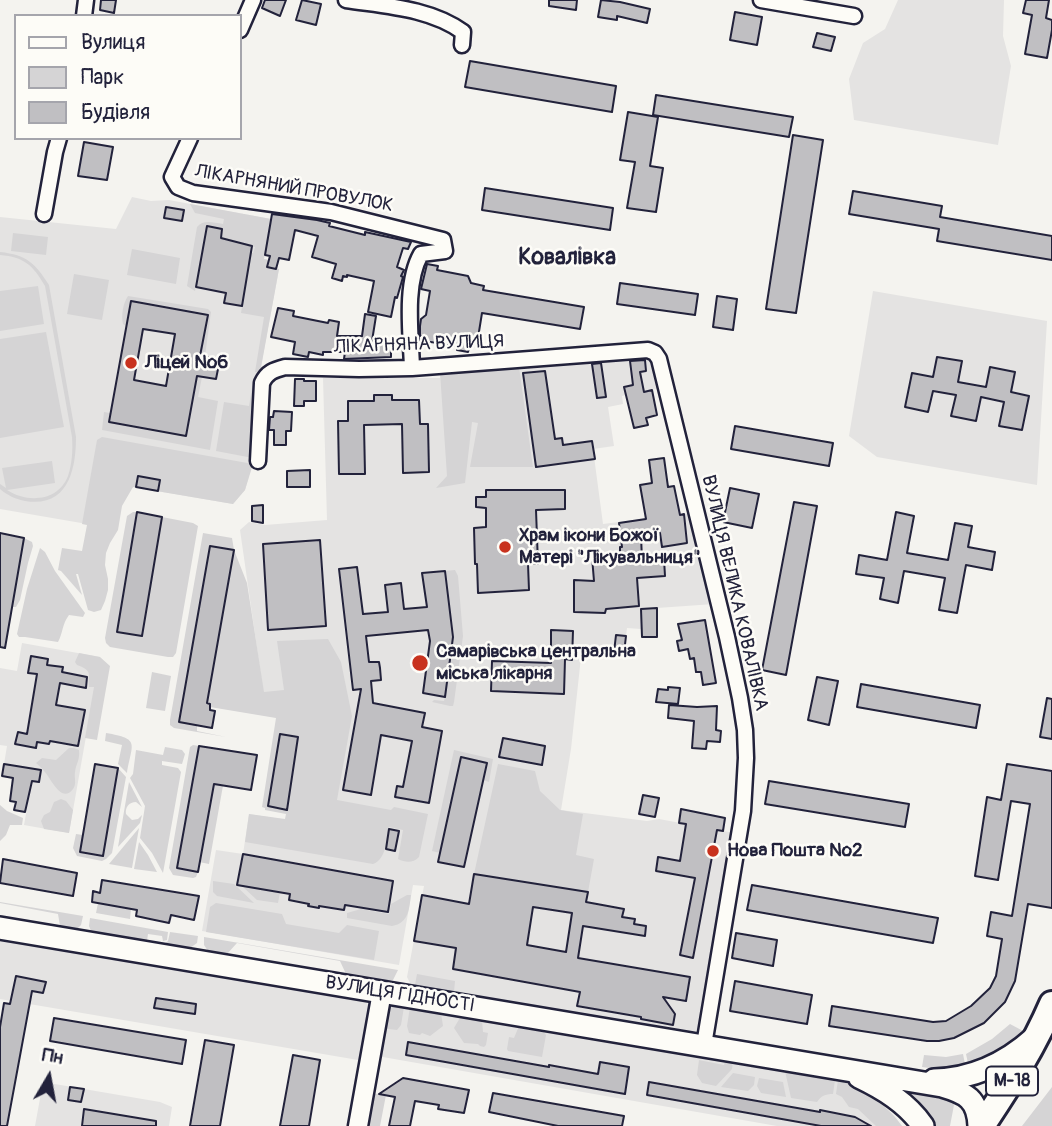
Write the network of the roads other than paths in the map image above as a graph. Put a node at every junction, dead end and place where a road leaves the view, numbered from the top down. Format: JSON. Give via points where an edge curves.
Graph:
{"nodes":[{"id":1,"x":253,"y":0,"type":"edge"},
{"id":2,"x":346,"y":0,"type":"edge"},
{"id":3,"x":761,"y":0,"type":"edge"},
{"id":4,"x":854,"y":16,"type":"dead end"},
{"id":5,"x":242,"y":25,"type":"edge"},
{"id":6,"x":462,"y":46,"type":"dead end"},
{"id":7,"x":58,"y":140,"type":"edge"},
{"id":8,"x":189,"y":140,"type":"edge"},
{"id":9,"x":44,"y":214,"type":"dead end"},
{"id":10,"x":659,"y":359,"type":"joint"},
{"id":11,"x":412,"y":368,"type":"junction"},
{"id":12,"x":257,"y":461,"type":"dead end"},
{"id":13,"x":0,"y":928,"type":"edge"},
{"id":14,"x":382,"y":992,"type":"junction"},
{"id":15,"x":1052,"y":1004,"type":"edge"},
{"id":16,"x":1038,"y":1035,"type":"junction"},
{"id":17,"x":704,"y":1045,"type":"junction"},
{"id":18,"x":799,"y":1061,"type":"junction"},
{"id":19,"x":909,"y":1080,"type":"junction"},
{"id":20,"x":358,"y":1126,"type":"edge"},
{"id":21,"x":908,"y":1126,"type":"edge"},
{"id":22,"x":923,"y":1126,"type":"edge"},
{"id":23,"x":981,"y":1126,"type":"edge"}],
"edges":[{"from":1,"to":5,"type":"street"},
{"from":2,"to":6,"type":"street","via":[[414,10],[450,23],[463,32]]},
{"from":3,"to":4,"type":"street"},
{"from":7,"to":9,"type":"street"},
{"from":8,"to":11,"type":"street","name":"ЛІКАРНЯНИЙ ПРОВУЛОК","via":[[172,177],[178,187],[193,193],[331,212],[443,240],[446,251],[421,254],[416,264],[410,315]]},
{"from":10,"to":11,"type":"street","name":"ЛІКАРНЯНА ВУЛИЦЯ","via":[[648,350]]},
{"from":10,"to":17,"type":"street","name":"ВУЛИЦЯ ВЕЛИКА КОВАЛІВКА","via":[[727,637],[747,758],[743,811]]},
{"from":11,"to":12,"type":"street","name":"ЛІКАРНЯНА ВУЛИЦЯ","via":[[273,370],[262,383]]},
{"from":13,"to":14,"type":"main road","name":"ВУЛИЦЯ ГІДНОСТІ"},
{"from":14,"to":17,"type":"main road","name":"ВУЛИЦЯ ГІДНОСТІ"},
{"from":14,"to":20,"type":"street"},
{"from":15,"to":16,"type":"highway","number":"М-18"},
{"from":16,"to":19,"type":"main road","name":"ВУЛИЦЯ ГІДНОСТІ","via":[[997,1065],[970,1076]]},
{"from":16,"to":23,"type":"highway","number":"М-18"},
{"from":17,"to":18,"type":"main road","name":"ВУЛИЦЯ ГІДНОСТІ"},
{"from":18,"to":19,"type":"main road","name":"ВУЛИЦЯ ГІДНОСТІ"},
{"from":18,"to":21,"type":"main road","name":"ВУЛИЦЯ ГІДНОСТІ","via":[[866,1088],[888,1103]]},
{"from":18,"to":22,"type":"main road","name":"ВУЛИЦЯ ГІДНОСТІ","via":[[878,1086],[906,1105]]},
{"from":19,"to":23,"type":"main road","name":"ВУЛИЦЯ ГІДНОСТІ","via":[[959,1091],[972,1101]]}]}
